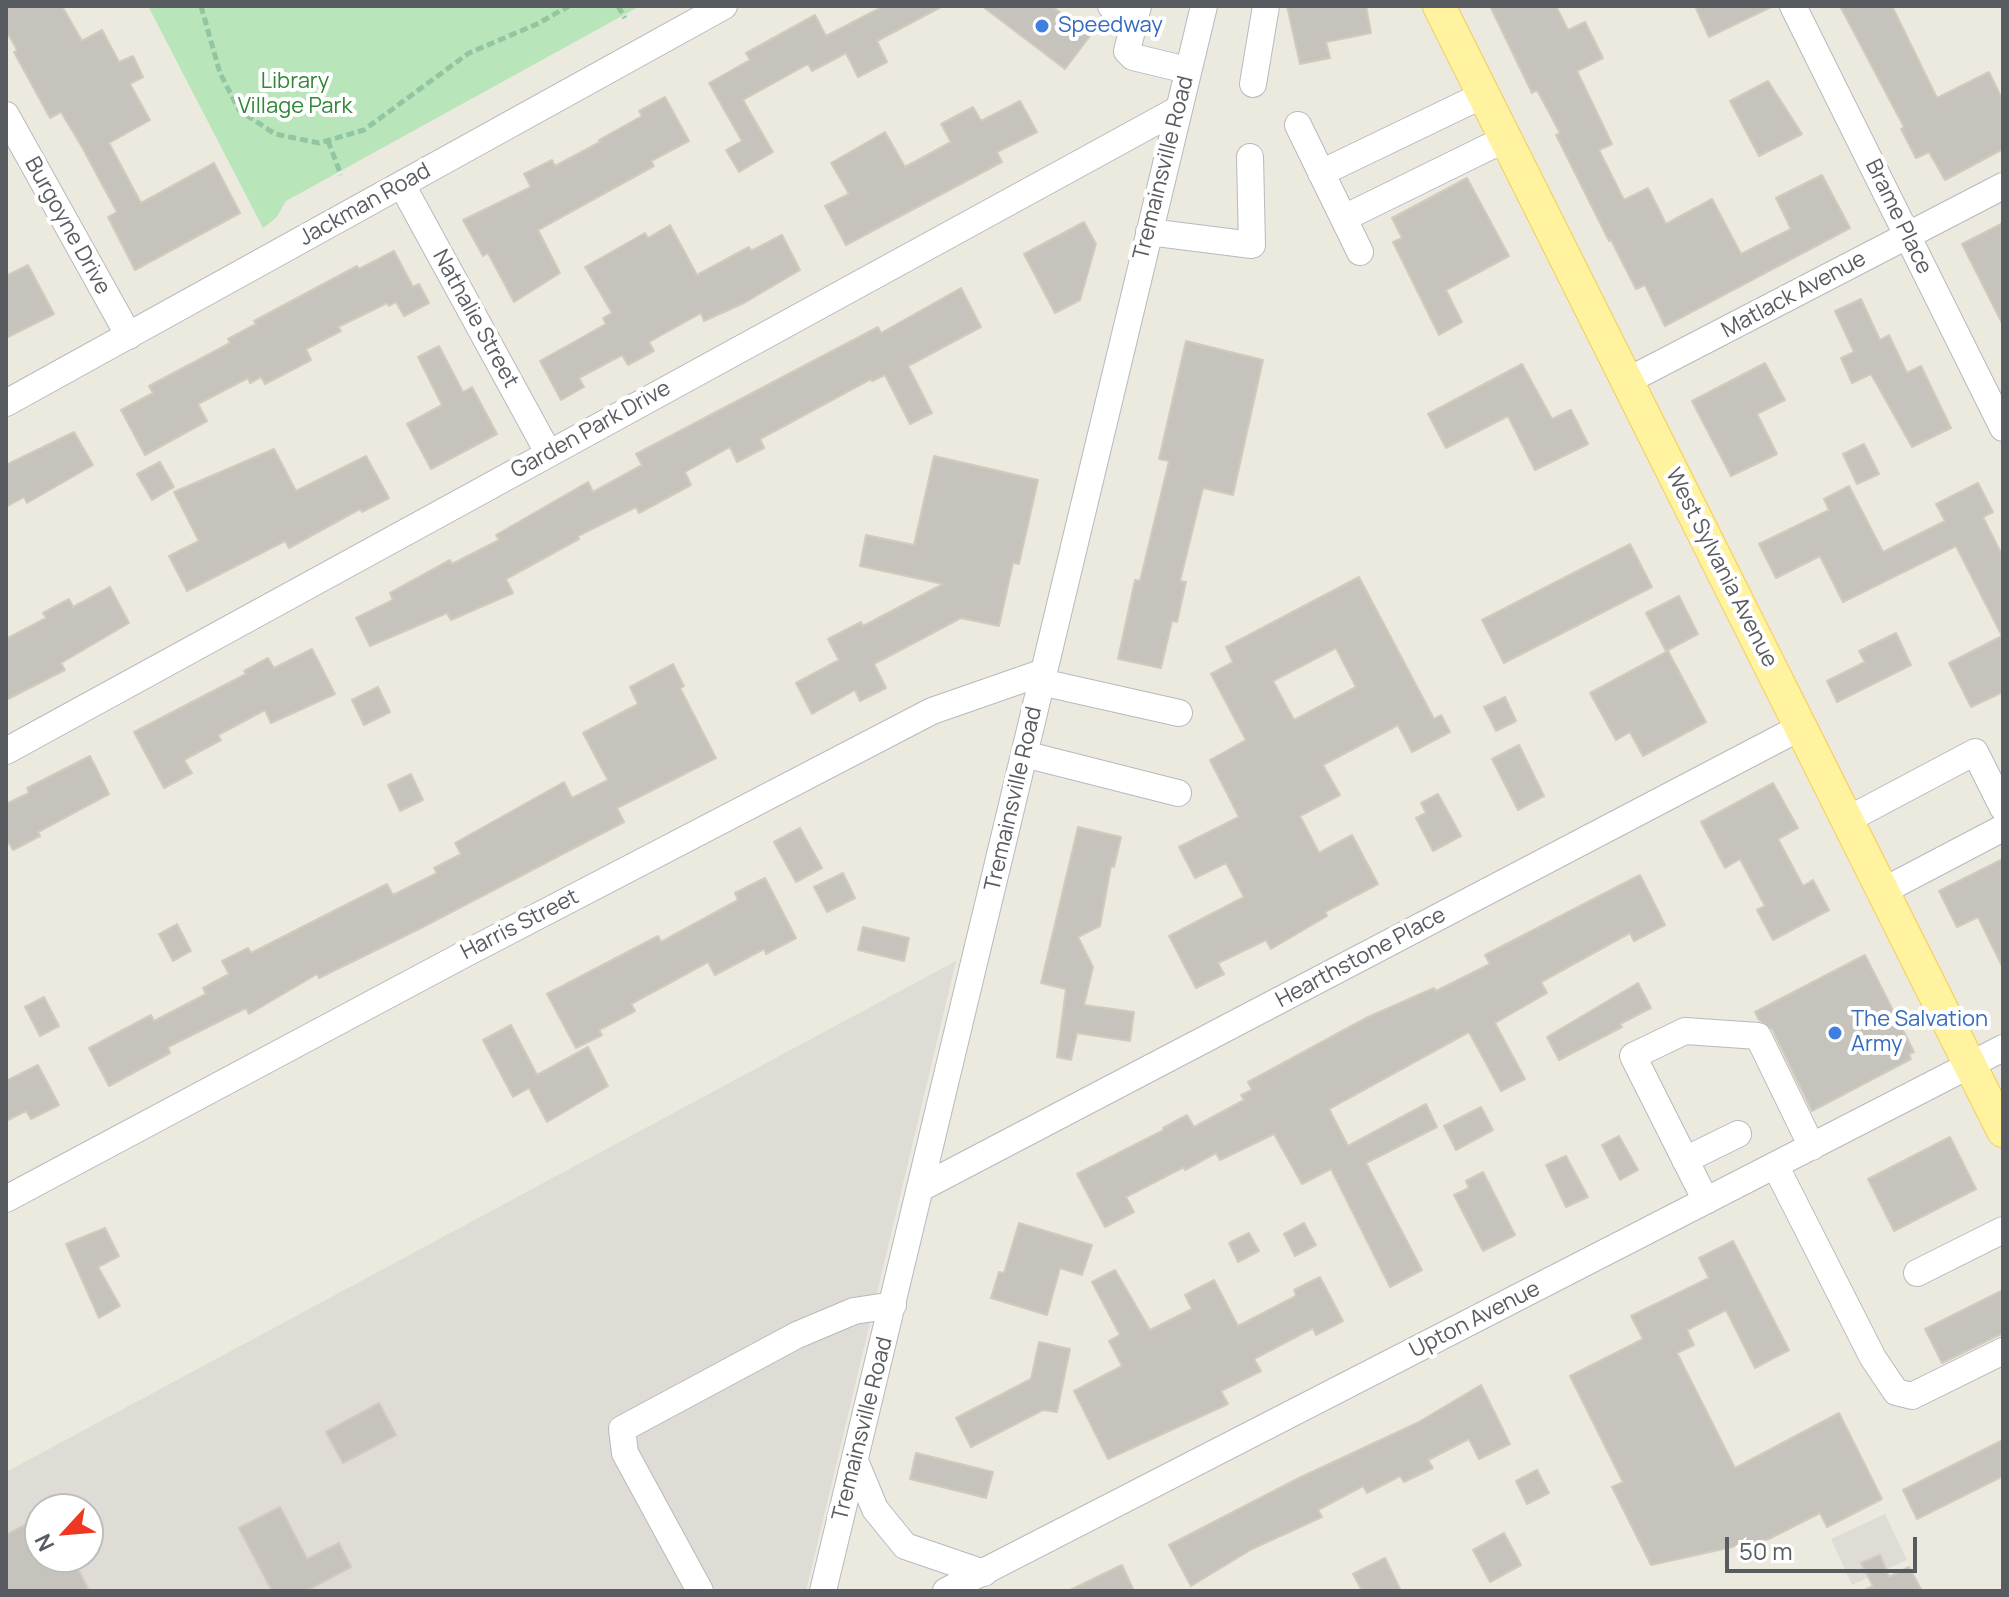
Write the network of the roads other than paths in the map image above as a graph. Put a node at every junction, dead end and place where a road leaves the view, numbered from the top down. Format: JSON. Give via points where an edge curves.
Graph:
{"nodes":[{"id":1,"x":724,"y":6,"type":"edge"},
{"id":2,"x":1111,"y":6,"type":"edge"},
{"id":3,"x":1204,"y":6,"type":"edge"},
{"id":4,"x":1266,"y":6,"type":"edge"},
{"id":5,"x":1439,"y":6,"type":"edge"},
{"id":6,"x":1793,"y":6,"type":"edge"},
{"id":7,"x":1136,"y":14,"type":"edge"},
{"id":8,"x":1187,"y":70,"type":"junction"},
{"id":9,"x":1253,"y":84,"type":"dead end"},
{"id":10,"x":1481,"y":96,"type":"junction"},
{"id":11,"x":1177,"y":110,"type":"junction"},
{"id":12,"x":6,"y":115,"type":"edge"},
{"id":13,"x":1298,"y":125,"type":"dead end"},
{"id":14,"x":1503,"y":140,"type":"junction"},
{"id":15,"x":1250,"y":157,"type":"dead end"},
{"id":16,"x":1321,"y":173,"type":"junction"},
{"id":17,"x":402,"y":185,"type":"junction"},
{"id":18,"x":2003,"y":186,"type":"edge"},
{"id":19,"x":1344,"y":218,"type":"junction"},
{"id":20,"x":1149,"y":232,"type":"junction"},
{"id":21,"x":1907,"y":236,"type":"junction"},
{"id":22,"x":1360,"y":252,"type":"dead end"},
{"id":23,"x":129,"y":336,"type":"junction"},
{"id":24,"x":1627,"y":381,"type":"junction"},
{"id":25,"x":6,"y":403,"type":"edge"},
{"id":26,"x":2003,"y":428,"type":"edge"},
{"id":27,"x":549,"y":454,"type":"junction"},
{"id":28,"x":1042,"y":677,"type":"junction"},
{"id":29,"x":1179,"y":713,"type":"dead end"},
{"id":30,"x":1801,"y":727,"type":"junction"},
{"id":31,"x":6,"y":751,"type":"edge"},
{"id":32,"x":1024,"y":754,"type":"junction"},
{"id":33,"x":1178,"y":793,"type":"dead end"},
{"id":34,"x":2003,"y":808,"type":"edge"},
{"id":35,"x":1847,"y":820,"type":"junction"},
{"id":36,"x":2003,"y":828,"type":"edge"},
{"id":37,"x":1883,"y":891,"type":"junction"},
{"id":38,"x":2003,"y":1048,"type":"edge"},
{"id":39,"x":1970,"y":1065,"type":"junction"},
{"id":40,"x":2003,"y":1131,"type":"edge"},
{"id":41,"x":1738,"y":1134,"type":"dead end"},
{"id":42,"x":1812,"y":1147,"type":"junction"},
{"id":43,"x":1685,"y":1160,"type":"junction"},
{"id":44,"x":1775,"y":1165,"type":"junction"},
{"id":45,"x":921,"y":1188,"type":"junction"},
{"id":46,"x":6,"y":1199,"type":"edge"},
{"id":47,"x":1706,"y":1201,"type":"junction"},
{"id":48,"x":2003,"y":1230,"type":"edge"},
{"id":49,"x":1917,"y":1273,"type":"dead end"},
{"id":50,"x":893,"y":1305,"type":"junction"},
{"id":51,"x":2003,"y":1351,"type":"edge"},
{"id":52,"x":855,"y":1461,"type":"junction"},
{"id":53,"x":984,"y":1573,"type":"junction"},
{"id":54,"x":700,"y":1591,"type":"edge"},
{"id":55,"x":823,"y":1591,"type":"edge"},
{"id":56,"x":948,"y":1591,"type":"edge"}],
"edges":[{"from":1,"to":17,"type":"street","name":"Jackman Road"},
{"from":2,"to":7,"type":"street"},
{"from":3,"to":8,"type":"street","name":"Tremainsville Road"},
{"from":4,"to":9,"type":"street"},
{"from":5,"to":10,"type":"main road","name":"West Sylvania Avenue"},
{"from":6,"to":21,"type":"street","name":"Brame Place"},
{"from":7,"to":8,"type":"street","via":[[1127,45],[1133,57]]},
{"from":8,"to":11,"type":"street","name":"Tremainsville Road"},
{"from":10,"to":14,"type":"main road","name":"West Sylvania Avenue"},
{"from":10,"to":16,"type":"street"},
{"from":11,"to":20,"type":"street","name":"Tremainsville Road"},
{"from":11,"to":27,"type":"street","name":"Garden Park Drive"},
{"from":12,"to":23,"type":"street","name":"Burgoyne Drive"},
{"from":13,"to":16,"type":"street"},
{"from":14,"to":19,"type":"street"},
{"from":14,"to":24,"type":"main road","name":"West Sylvania Avenue"},
{"from":15,"to":20,"type":"street","via":[[1252,245]]},
{"from":16,"to":19,"type":"street"},
{"from":17,"to":23,"type":"street","name":"Jackman Road"},
{"from":17,"to":27,"type":"street","name":"Nathalie Street"},
{"from":18,"to":21,"type":"street","name":"Matlack Avenue"},
{"from":19,"to":22,"type":"street"},
{"from":20,"to":28,"type":"street","name":"Tremainsville Road"},
{"from":21,"to":24,"type":"street","name":"Matlack Avenue"},
{"from":21,"to":26,"type":"street","name":"Brame Place"},
{"from":23,"to":25,"type":"street","name":"Jackman Road"},
{"from":24,"to":30,"type":"main road","name":"West Sylvania Avenue"},
{"from":27,"to":31,"type":"street","name":"Garden Park Drive"},
{"from":28,"to":29,"type":"street"},
{"from":28,"to":32,"type":"street","name":"Tremainsville Road"},
{"from":28,"to":46,"type":"street","name":"Harris Street","via":[[932,711]]},
{"from":30,"to":35,"type":"main road","name":"West Sylvania Avenue"},
{"from":30,"to":45,"type":"street","name":"Hearthstone Place"},
{"from":32,"to":33,"type":"street"},
{"from":32,"to":45,"type":"street","name":"Tremainsville Road"},
{"from":34,"to":35,"type":"street","via":[[1975,752]]},
{"from":35,"to":37,"type":"main road","name":"West Sylvania Avenue"},
{"from":36,"to":37,"type":"street"},
{"from":37,"to":39,"type":"main road","name":"West Sylvania Avenue"},
{"from":38,"to":39,"type":"street","name":"Upton Avenue"},
{"from":39,"to":40,"type":"main road","name":"West Sylvania Avenue"},
{"from":39,"to":42,"type":"street","name":"Upton Avenue"},
{"from":41,"to":43,"type":"street"},
{"from":42,"to":43,"type":"street","via":[[1758,1036],[1685,1031],[1633,1056]]},
{"from":42,"to":44,"type":"street","name":"Upton Avenue"},
{"from":43,"to":47,"type":"street"},
{"from":44,"to":47,"type":"street","name":"Upton Avenue"},
{"from":44,"to":51,"type":"street","via":[[1873,1358],[1896,1392],[1912,1396]]},
{"from":45,"to":50,"type":"street","name":"Tremainsville Road"},
{"from":47,"to":53,"type":"street","name":"Upton Avenue"},
{"from":48,"to":49,"type":"street"},
{"from":50,"to":52,"type":"street","name":"Tremainsville Road"},
{"from":50,"to":54,"type":"street","via":[[854,1311],[797,1335],[622,1429],[625,1453]]},
{"from":52,"to":53,"type":"street","via":[[875,1509],[905,1546]]},
{"from":52,"to":55,"type":"street","name":"Tremainsville Road"},
{"from":53,"to":56,"type":"street","name":"Upton Avenue"}]}
